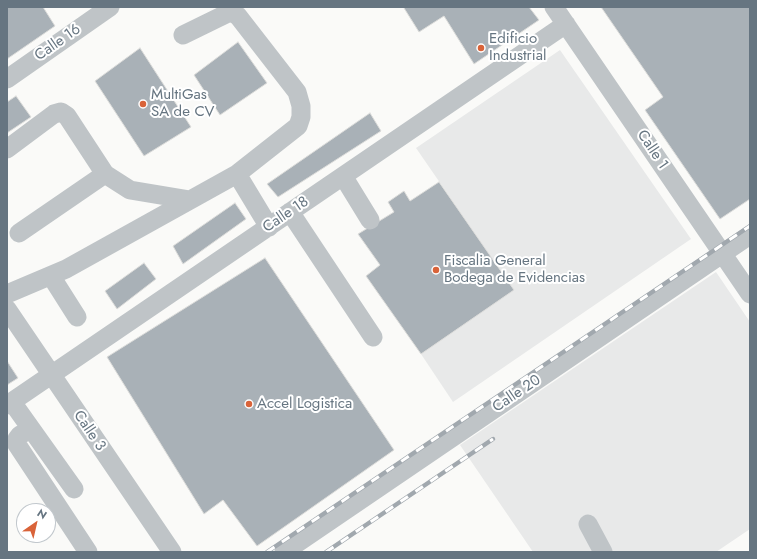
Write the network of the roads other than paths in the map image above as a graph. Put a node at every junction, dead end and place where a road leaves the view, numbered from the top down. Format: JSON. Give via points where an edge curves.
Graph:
{"nodes":[{"id":1,"x":110,"y":7,"type":"edge"},
{"id":2,"x":554,"y":7,"type":"edge"},
{"id":3,"x":566,"y":24,"type":"junction"},
{"id":4,"x":182,"y":36,"type":"dead end"},
{"id":5,"x":7,"y":79,"type":"edge"},
{"id":6,"x":7,"y":149,"type":"edge"},
{"id":7,"x":105,"y":174,"type":"junction"},
{"id":8,"x":236,"y":174,"type":"junction"},
{"id":9,"x":343,"y":176,"type":"junction"},
{"id":10,"x":190,"y":200,"type":"junction"},
{"id":11,"x":290,"y":212,"type":"junction"},
{"id":12,"x":370,"y":220,"type":"dead end"},
{"id":13,"x":268,"y":227,"type":"junction"},
{"id":14,"x":19,"y":233,"type":"dead end"},
{"id":15,"x":750,"y":236,"type":"edge"},
{"id":16,"x":723,"y":254,"type":"junction"},
{"id":17,"x":50,"y":276,"type":"junction"},
{"id":18,"x":748,"y":287,"type":"edge"},
{"id":19,"x":7,"y":294,"type":"edge"},
{"id":20,"x":7,"y":309,"type":"edge"},
{"id":21,"x":77,"y":317,"type":"dead end"},
{"id":22,"x":373,"y":337,"type":"dead end"},
{"id":23,"x":51,"y":375,"type":"junction"},
{"id":24,"x":9,"y":403,"type":"edge"},
{"id":25,"x":31,"y":429,"type":"junction"},
{"id":26,"x":74,"y":489,"type":"dead end"},
{"id":27,"x":588,"y":524,"type":"dead end"},
{"id":28,"x":88,"y":552,"type":"edge"},
{"id":29,"x":172,"y":552,"type":"edge"},
{"id":30,"x":284,"y":552,"type":"edge"},
{"id":31,"x":603,"y":552,"type":"edge"}],
"edges":[{"from":1,"to":5,"type":"street","name":"Calle 16"},
{"from":2,"to":3,"type":"street","name":"Calle 1"},
{"from":3,"to":9,"type":"street","name":"Calle 18"},
{"from":3,"to":16,"type":"street","name":"Calle 1"},
{"from":4,"to":8,"type":"street","via":[[231,12],[297,92],[301,106],[298,126]]},
{"from":6,"to":7,"type":"street","via":[[54,114],[61,112],[67,116]]},
{"from":7,"to":10,"type":"street","via":[[130,190]]},
{"from":7,"to":14,"type":"street"},
{"from":8,"to":10,"type":"street"},
{"from":8,"to":13,"type":"street"},
{"from":9,"to":11,"type":"street","name":"Calle 18"},
{"from":9,"to":12,"type":"street"},
{"from":10,"to":17,"type":"street"},
{"from":11,"to":13,"type":"street","name":"Calle 18"},
{"from":11,"to":22,"type":"street"},
{"from":13,"to":23,"type":"street","name":"Calle 18"},
{"from":15,"to":16,"type":"street","name":"Calle 20"},
{"from":16,"to":18,"type":"street","name":"Calle 1"},
{"from":16,"to":30,"type":"street","name":"Calle 20"},
{"from":17,"to":19,"type":"street"},
{"from":17,"to":21,"type":"street"},
{"from":20,"to":23,"type":"street","name":"Calle 3"},
{"from":23,"to":24,"type":"street","name":"Calle 18"},
{"from":23,"to":29,"type":"street","name":"Calle 3"},
{"from":24,"to":25,"type":"street"},
{"from":25,"to":26,"type":"street"},
{"from":25,"to":28,"type":"street","via":[[20,435],[16,443]]},
{"from":27,"to":31,"type":"street"}]}
